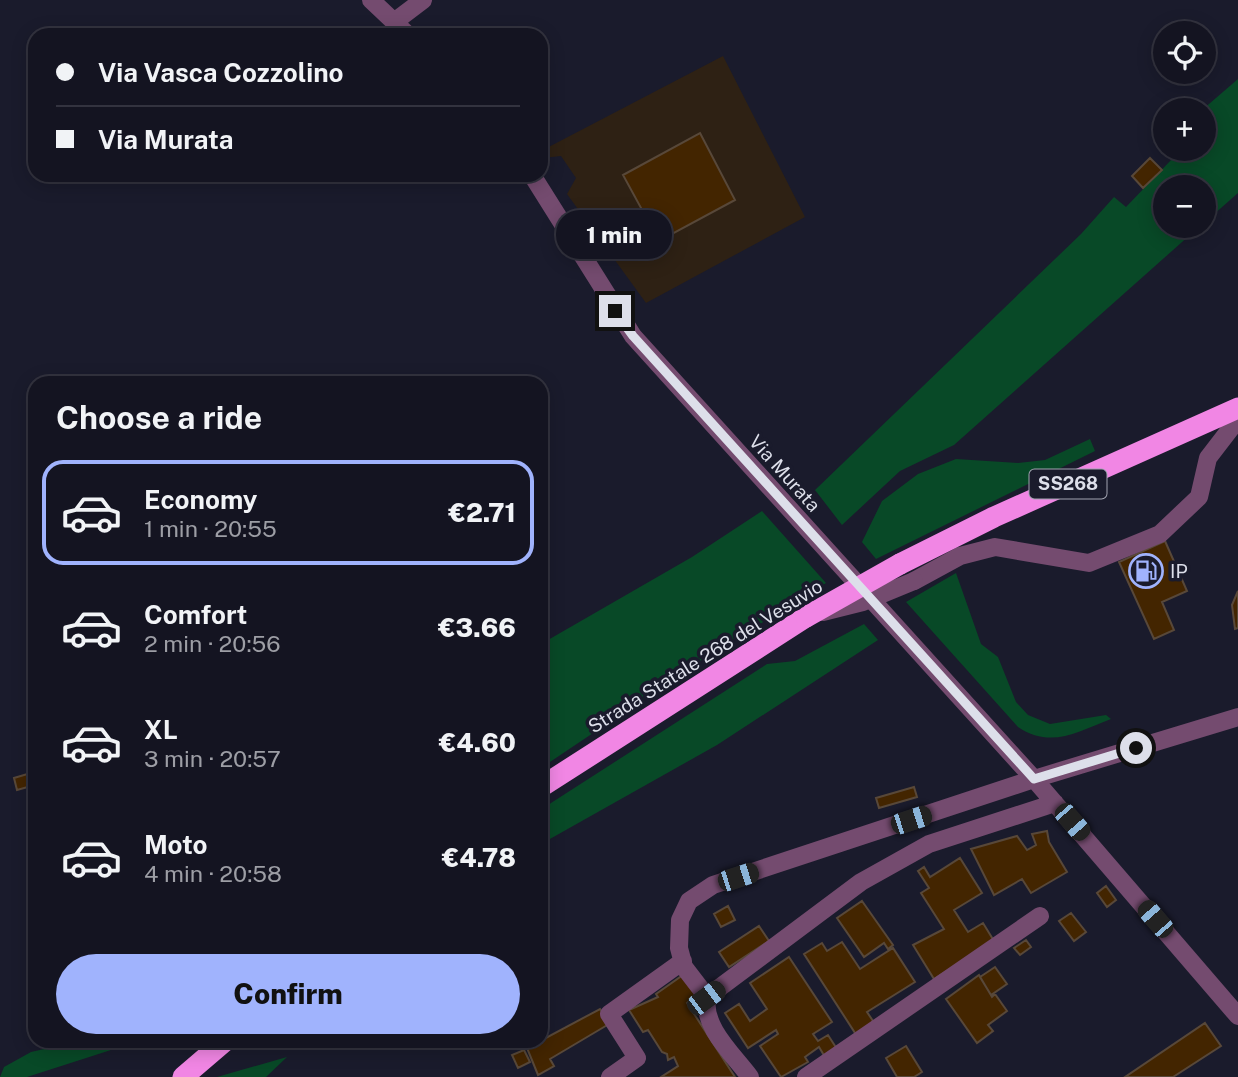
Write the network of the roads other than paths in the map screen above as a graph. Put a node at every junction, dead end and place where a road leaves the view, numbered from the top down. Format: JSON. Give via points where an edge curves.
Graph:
{"nodes":[{"id":1,"x":371,"y":0,"type":"edge"},
{"id":2,"x":423,"y":0,"type":"edge"},
{"id":3,"x":394,"y":22,"type":"junction"},
{"id":4,"x":400,"y":28,"type":"edge"},
{"id":5,"x":535,"y":182,"type":"edge"},
{"id":6,"x":1238,"y":408,"type":"edge"},
{"id":7,"x":1238,"y":419,"type":"edge"},
{"id":8,"x":806,"y":617,"type":"junction"},
{"id":9,"x":1238,"y":717,"type":"edge"},
{"id":10,"x":1034,"y":779,"type":"junction"},
{"id":11,"x":548,"y":782,"type":"edge"},
{"id":12,"x":1055,"y":803,"type":"junction"},
{"id":13,"x":1040,"y":916,"type":"dead end"},
{"id":14,"x":682,"y":961,"type":"junction"},
{"id":15,"x":706,"y":998,"type":"junction"},
{"id":16,"x":1238,"y":1016,"type":"edge"},
{"id":17,"x":217,"y":1048,"type":"edge"},
{"id":18,"x":183,"y":1077,"type":"edge"},
{"id":19,"x":610,"y":1077,"type":"edge"},
{"id":20,"x":750,"y":1077,"type":"edge"},
{"id":21,"x":806,"y":1077,"type":"edge"}],
"edges":[{"from":1,"to":3,"type":"street"},
{"from":2,"to":3,"type":"street"},
{"from":3,"to":4,"type":"street"},
{"from":5,"to":10,"type":"street","name":"Via Murata","via":[[633,336]]},
{"from":6,"to":8,"type":"highway","name":"Strada Statale 268 del Vesuvio","number":"SS268","bridge":true,"via":[[1006,512]]},
{"from":7,"to":8,"type":"street","bridge":true,"via":[[1208,458],[1199,497],[1160,534],[1089,563],[995,548],[960,556],[914,582]]},
{"from":8,"to":11,"type":"highway","name":"Strada Statale 268 del Vesuvio","number":"SS268"},
{"from":9,"to":10,"type":"street"},
{"from":10,"to":12,"type":"street","name":"Via Murata"},
{"from":10,"to":14,"type":"street","via":[[713,885],[689,901],[680,920]]},
{"from":12,"to":15,"type":"street","via":[[929,844],[861,883]]},
{"from":12,"to":16,"type":"street","name":"Via Murata"},
{"from":13,"to":21,"type":"street"},
{"from":14,"to":15,"type":"street"},
{"from":14,"to":19,"type":"street","via":[[609,1014],[637,1058]]},
{"from":15,"to":20,"type":"street","via":[[704,1012],[712,1027]]},
{"from":17,"to":18,"type":"highway"}]}
